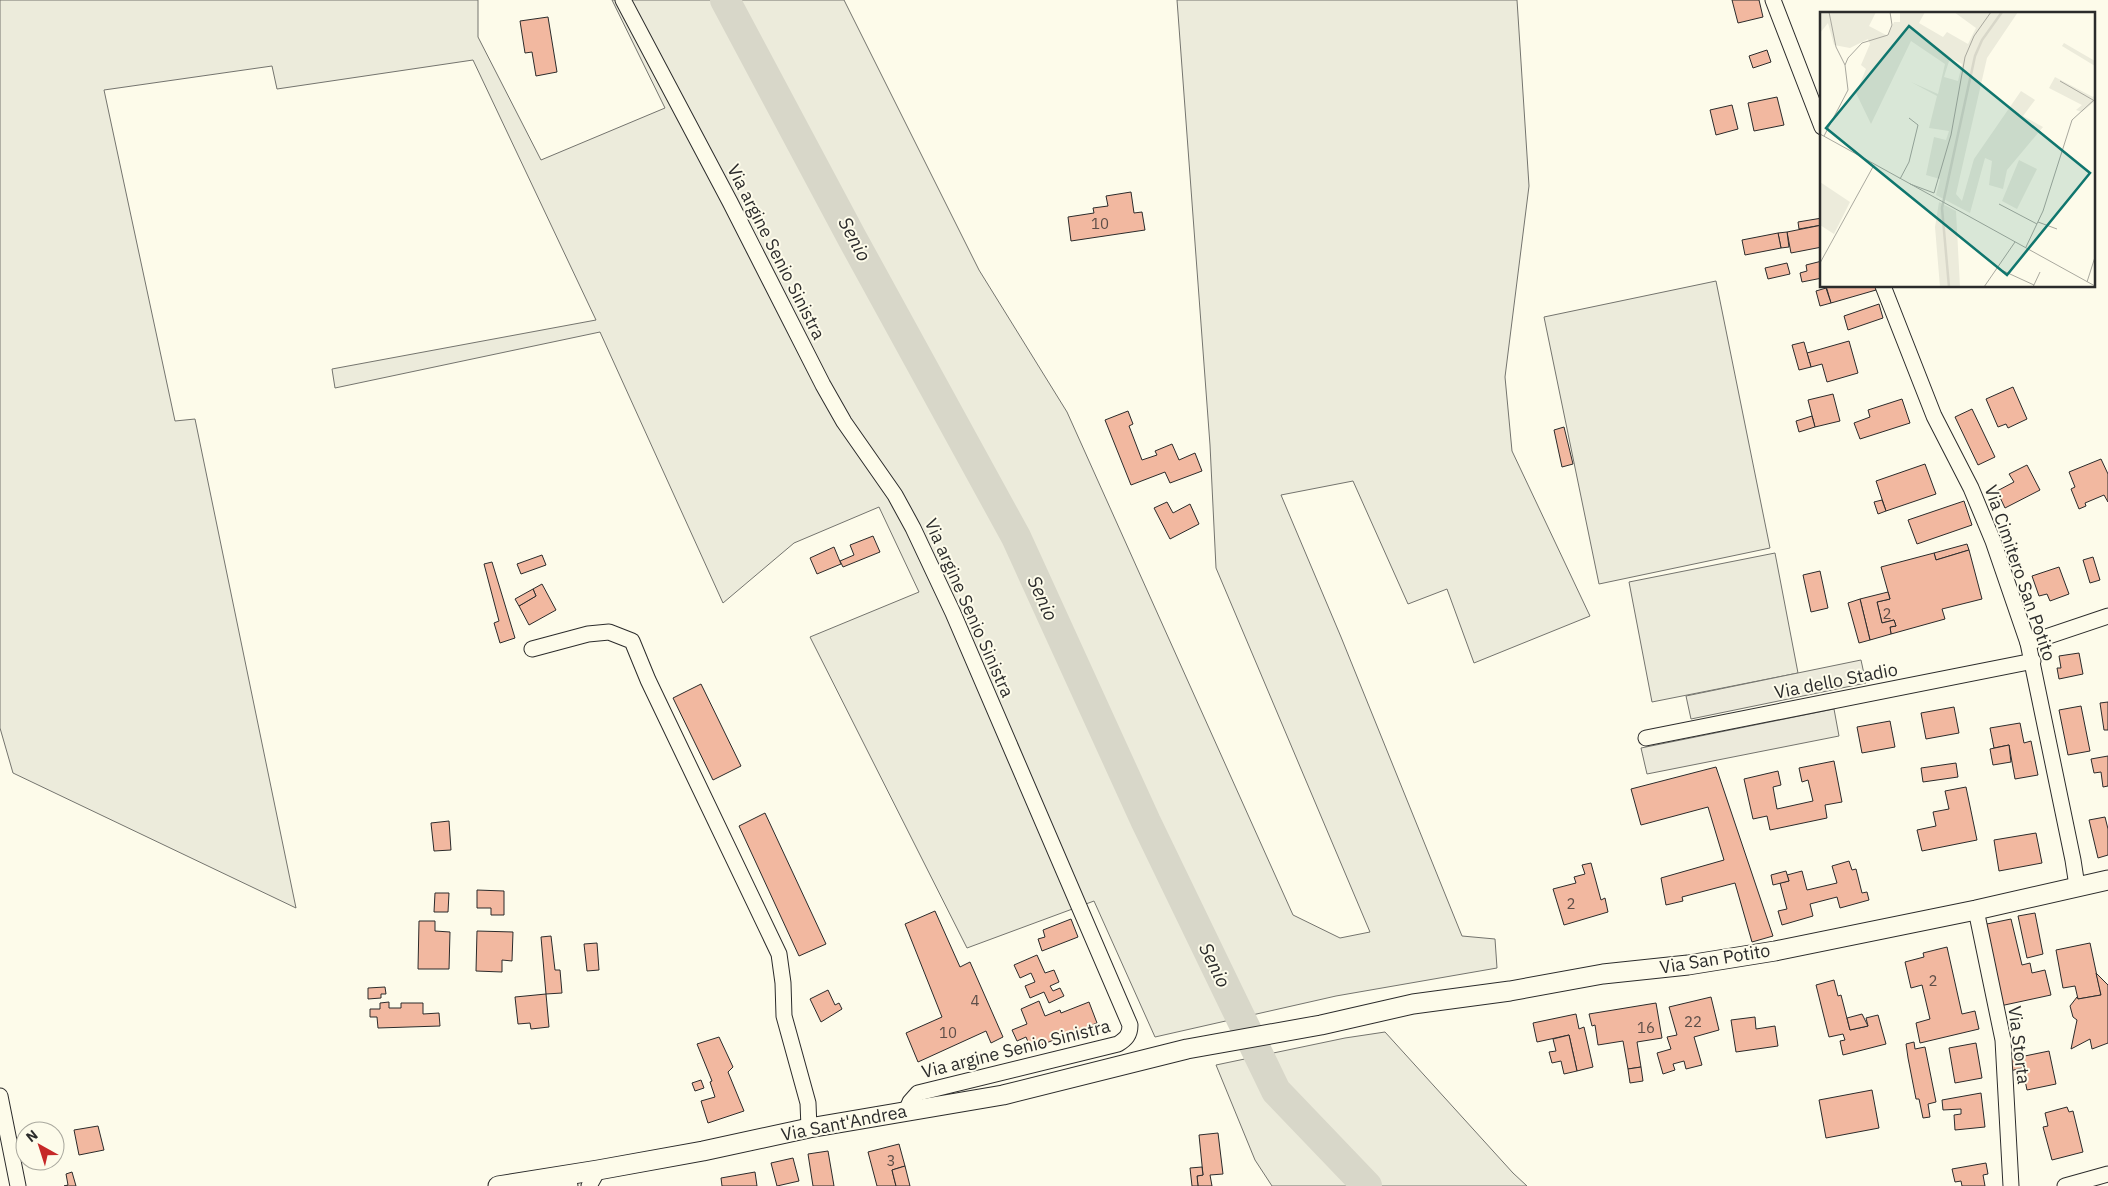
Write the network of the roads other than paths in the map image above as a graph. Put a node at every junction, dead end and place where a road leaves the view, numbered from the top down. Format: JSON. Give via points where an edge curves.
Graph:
{"nodes":[{"id":1,"x":624,"y":0,"type":"edge"},
{"id":2,"x":1773,"y":0,"type":"edge"},
{"id":3,"x":1820,"y":122,"type":"edge"},
{"id":4,"x":1884,"y":288,"type":"edge"},
{"id":5,"x":2108,"y":616,"type":"edge"},
{"id":6,"x":2028,"y":643,"type":"junction"},
{"id":7,"x":532,"y":648,"type":"dead end"},
{"id":8,"x":2033,"y":660,"type":"junction"},
{"id":9,"x":1646,"y":738,"type":"dead end"},
{"id":10,"x":2108,"y":880,"type":"edge"},
{"id":11,"x":2076,"y":886,"type":"junction"},
{"id":12,"x":1976,"y":910,"type":"junction"},
{"id":13,"x":1188,"y":1049,"type":"joint"},
{"id":14,"x":0,"y":1096,"type":"edge"},
{"id":15,"x":906,"y":1111,"type":"junction"},
{"id":16,"x":809,"y":1128,"type":"junction"},
{"id":17,"x":2108,"y":1174,"type":"edge"},
{"id":18,"x":593,"y":1178,"type":"edge"},
{"id":19,"x":551,"y":1182,"type":"edge"},
{"id":20,"x":512,"y":1185,"type":"edge"},
{"id":21,"x":18,"y":1186,"type":"edge"},
{"id":22,"x":570,"y":1186,"type":"edge"},
{"id":23,"x":2011,"y":1186,"type":"edge"},
{"id":24,"x":2065,"y":1186,"type":"edge"}],
"edges":[{"from":1,"to":15,"type":"street","name":"Via argine Senio Sinistra","via":[[823,385],[913,528],[953,613],[1130,1025],[1125,1040],[1118,1044],[918,1093]]},
{"from":2,"to":3,"type":"street"},
{"from":4,"to":6,"type":"street","name":"Via Cimitero San Potito","via":[[1934,416],[1993,540]]},
{"from":5,"to":6,"type":"street"},
{"from":6,"to":8,"type":"street","name":"Via Cimitero San Potito"},
{"from":7,"to":16,"type":"street","via":[[608,632],[632,641],[778,954],[784,1016],[808,1103]]},
{"from":8,"to":9,"type":"street","name":"Via dello Stadio"},
{"from":8,"to":11,"type":"street","name":"Via Cimitero San Potito"},
{"from":10,"to":11,"type":"street","name":"Via San Potito"},
{"from":11,"to":12,"type":"street","name":"Via San Potito"},
{"from":12,"to":13,"type":"street","name":"Via San Potito","via":[[1775,951],[1413,1004],[1321,1025]]},
{"from":12,"to":23,"type":"street","name":"Via Storta","via":[[2003,1040]]},
{"from":13,"to":15,"type":"street","name":"Via Sant'Andrea","via":[[1003,1094]]},
{"from":14,"to":21,"type":"street"},
{"from":15,"to":16,"type":"street","name":"Via Sant'Andrea"},
{"from":16,"to":18,"type":"street","name":"Via Sant'Andrea"},
{"from":17,"to":24,"type":"street"},
{"from":18,"to":19,"type":"street","name":"Via Sant'Andrea"},
{"from":19,"to":20,"type":"street","name":"Via Sant'Andrea"},
{"from":19,"to":22,"type":"street"}]}
